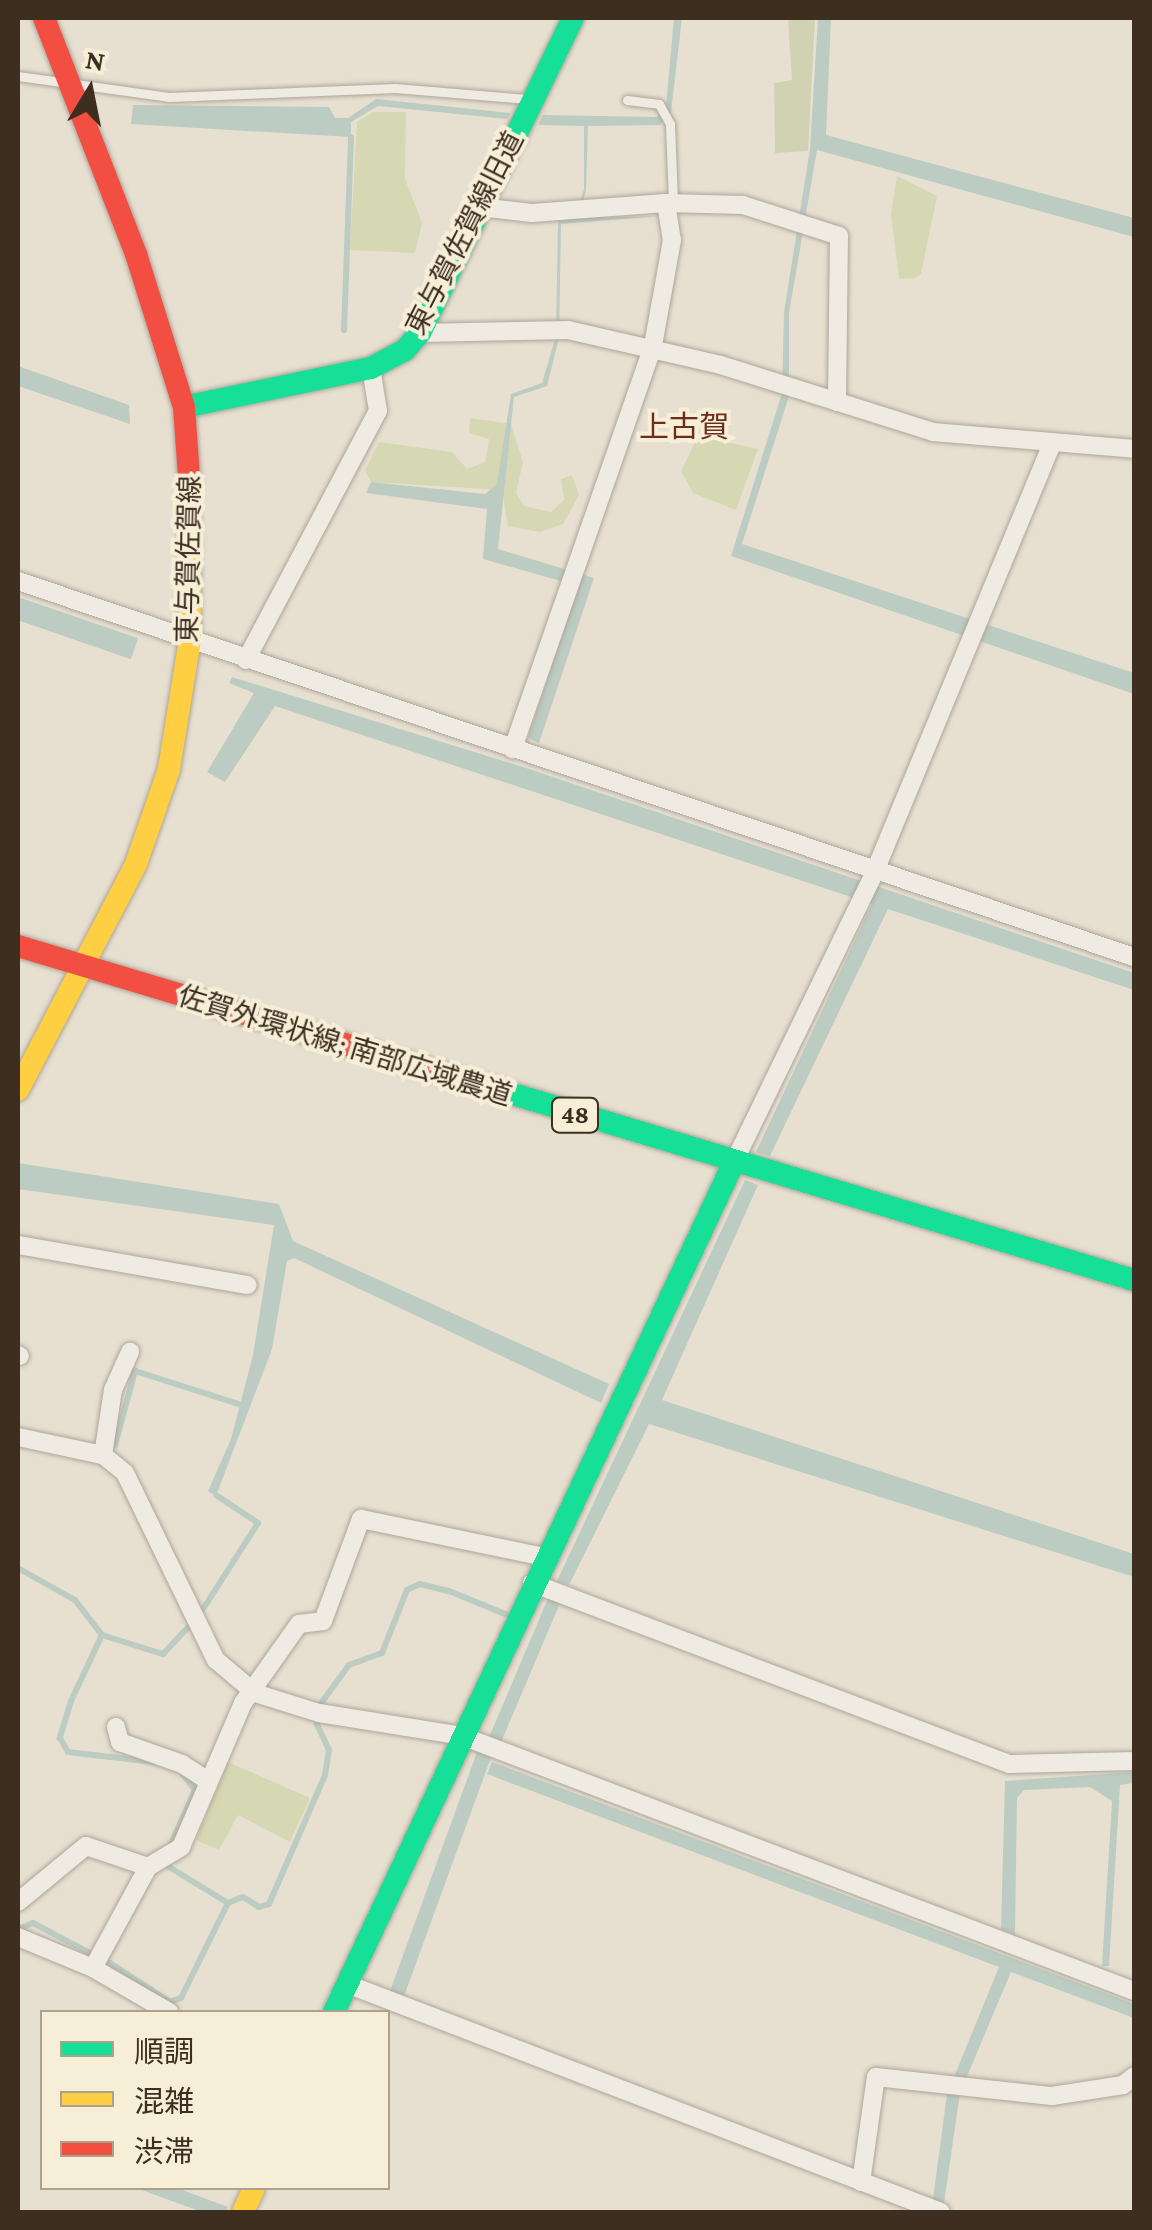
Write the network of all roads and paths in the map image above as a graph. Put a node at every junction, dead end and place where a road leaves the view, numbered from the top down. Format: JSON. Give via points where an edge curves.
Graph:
{"nodes":[{"id":1,"x":44,"y":18,"type":"edge"},
{"id":2,"x":573,"y":18,"type":"edge"},
{"id":3,"x":18,"y":76,"type":"edge"},
{"id":4,"x":70,"y":83,"type":"junction"},
{"id":5,"x":532,"y":100,"type":"junction"},
{"id":6,"x":627,"y":100,"type":"dead end"},
{"id":7,"x":670,"y":202,"type":"junction"},
{"id":8,"x":480,"y":207,"type":"junction"},
{"id":9,"x":420,"y":333,"type":"junction"},
{"id":10,"x":653,"y":346,"type":"junction"},
{"id":11,"x":371,"y":368,"type":"junction"},
{"id":12,"x":837,"y":402,"type":"junction"},
{"id":13,"x":184,"y":407,"type":"junction"},
{"id":14,"x":1052,"y":443,"type":"junction"},
{"id":15,"x":1134,"y":449,"type":"edge"},
{"id":16,"x":18,"y":582,"type":"edge"},
{"id":17,"x":190,"y":640,"type":"junction"},
{"id":18,"x":246,"y":660,"type":"junction"},
{"id":19,"x":513,"y":750,"type":"junction"},
{"id":20,"x":873,"y":876,"type":"junction"},
{"id":21,"x":18,"y":946,"type":"edge"},
{"id":22,"x":1134,"y":956,"type":"edge"},
{"id":23,"x":83,"y":968,"type":"junction"},
{"id":24,"x":18,"y":1090,"type":"edge"},
{"id":25,"x":734,"y":1162,"type":"junction"},
{"id":26,"x":18,"y":1246,"type":"edge"},
{"id":27,"x":1134,"y":1280,"type":"edge"},
{"id":28,"x":248,"y":1286,"type":"dead end"},
{"id":29,"x":130,"y":1352,"type":"dead end"},
{"id":30,"x":18,"y":1437,"type":"edge"},
{"id":31,"x":103,"y":1455,"type":"junction"},
{"id":32,"x":544,"y":1557,"type":"junction"},
{"id":33,"x":532,"y":1583,"type":"junction"},
{"id":34,"x":255,"y":1693,"type":"junction"},
{"id":35,"x":116,"y":1727,"type":"dead end"},
{"id":36,"x":462,"y":1736,"type":"junction"},
{"id":37,"x":1134,"y":1761,"type":"edge"},
{"id":38,"x":208,"y":1782,"type":"junction"},
{"id":39,"x":148,"y":1867,"type":"junction"},
{"id":40,"x":18,"y":1902,"type":"edge"},
{"id":41,"x":18,"y":1936,"type":"edge"},
{"id":42,"x":93,"y":1968,"type":"junction"},
{"id":43,"x":348,"y":1984,"type":"junction"},
{"id":44,"x":1134,"y":1992,"type":"edge"},
{"id":45,"x":166,"y":2010,"type":"edge"},
{"id":46,"x":335,"y":2010,"type":"edge"},
{"id":47,"x":1134,"y":2076,"type":"edge"},
{"id":48,"x":861,"y":2182,"type":"junction"},
{"id":49,"x":941,"y":2212,"type":"edge"}],
"edges":[{"from":1,"to":4,"type":"main road","name":"東与賀佐賀線"},
{"from":2,"to":5,"type":"main road","name":"東与賀佐賀線旧道"},
{"from":3,"to":4,"type":"lane"},
{"from":4,"to":5,"type":"lane","via":[[169,97],[395,88]]},
{"from":4,"to":13,"type":"main road","name":"東与賀佐賀線","via":[[136,254]]},
{"from":5,"to":8,"type":"main road","name":"東与賀佐賀線旧道"},
{"from":6,"to":7,"type":"lane","via":[[659,104],[670,124]]},
{"from":7,"to":8,"type":"street","via":[[495,214]]},
{"from":7,"to":10,"type":"street","via":[[672,240]]},
{"from":7,"to":12,"type":"street","via":[[743,205],[838,236],[843,246]]},
{"from":8,"to":9,"type":"main road","name":"東与賀佐賀線旧道"},
{"from":9,"to":10,"type":"street","via":[[559,330]]},
{"from":9,"to":11,"type":"main road","name":"東与賀佐賀線旧道"},
{"from":10,"to":12,"type":"street"},
{"from":10,"to":19,"type":"street"},
{"from":11,"to":13,"type":"main road","name":"東与賀佐賀線旧道"},
{"from":11,"to":18,"type":"street","via":[[378,411]]},
{"from":12,"to":14,"type":"street","via":[[932,432]]},
{"from":13,"to":17,"type":"main road","name":"東与賀佐賀線","via":[[194,506]]},
{"from":14,"to":15,"type":"street"},
{"from":14,"to":20,"type":"street"},
{"from":16,"to":17,"type":"street"},
{"from":17,"to":18,"type":"street"},
{"from":17,"to":23,"type":"main road","name":"東与賀佐賀線","via":[[169,768],[136,864]]},
{"from":18,"to":19,"type":"street"},
{"from":19,"to":20,"type":"street"},
{"from":20,"to":22,"type":"street"},
{"from":20,"to":25,"type":"street"},
{"from":21,"to":23,"type":"main road","name":"佐賀外環状線; 南部広域農道","number":"48"},
{"from":23,"to":24,"type":"main road","name":"東与賀佐賀線"},
{"from":23,"to":25,"type":"main road","name":"佐賀外環状線; 南部広域農道","number":"48"},
{"from":25,"to":27,"type":"main road","name":"佐賀外環状線; 南部広域農道","number":"48"},
{"from":25,"to":32,"type":"main road"},
{"from":26,"to":28,"type":"street"},
{"from":29,"to":31,"type":"street","via":[[113,1390]]},
{"from":30,"to":31,"type":"street"},
{"from":31,"to":34,"type":"street","via":[[125,1474],[216,1660]]},
{"from":32,"to":33,"type":"main road"},
{"from":32,"to":34,"type":"street","via":[[361,1519],[323,1621],[299,1624]]},
{"from":33,"to":36,"type":"main road"},
{"from":33,"to":37,"type":"street","via":[[1009,1764]]},
{"from":34,"to":36,"type":"street","via":[[319,1713]]},
{"from":34,"to":38,"type":"street","via":[[243,1703]]},
{"from":35,"to":38,"type":"street","via":[[120,1742],[182,1764]]},
{"from":36,"to":43,"type":"main road"},
{"from":36,"to":44,"type":"street"},
{"from":38,"to":39,"type":"street","via":[[181,1847]]},
{"from":39,"to":40,"type":"street","via":[[86,1846]]},
{"from":39,"to":42,"type":"street"},
{"from":41,"to":42,"type":"street"},
{"from":42,"to":45,"type":"street"},
{"from":43,"to":46,"type":"main road"},
{"from":43,"to":48,"type":"street"},
{"from":47,"to":48,"type":"street","via":[[1123,2085],[1052,2096],[876,2077]]},
{"from":48,"to":49,"type":"street"}]}
